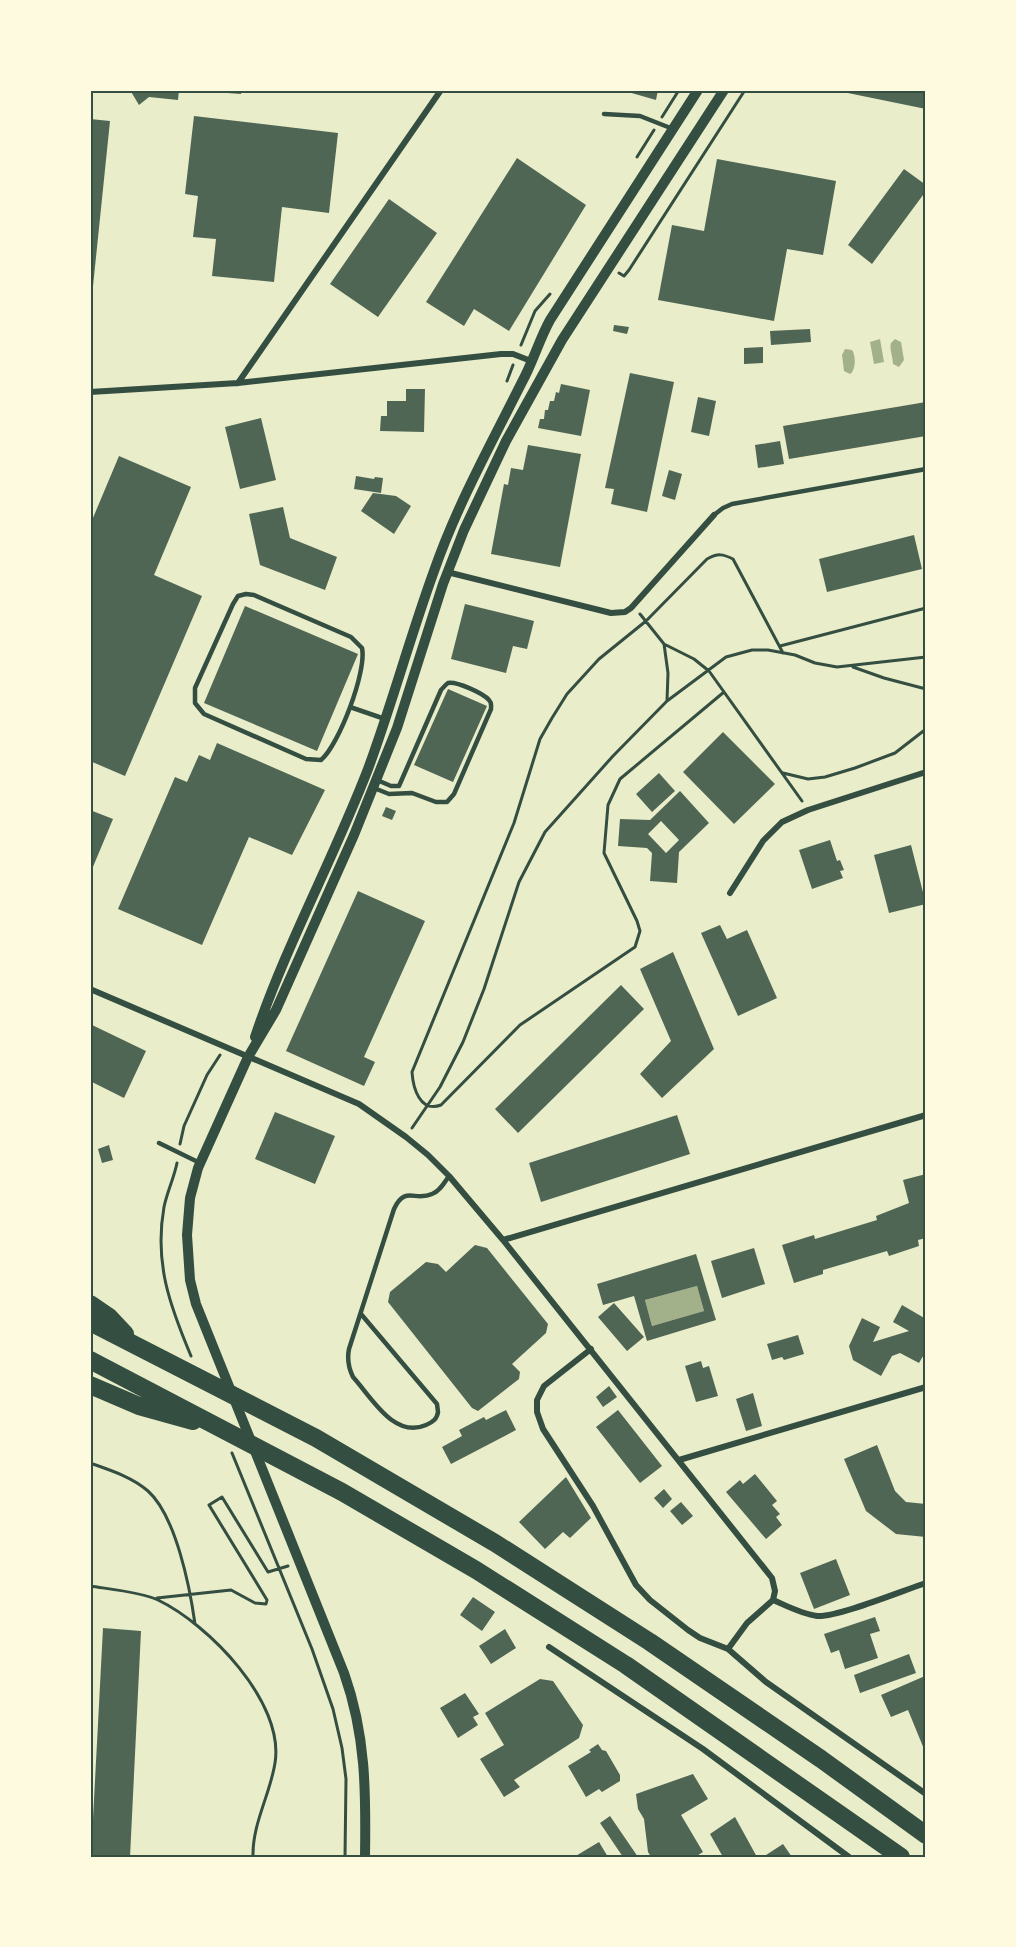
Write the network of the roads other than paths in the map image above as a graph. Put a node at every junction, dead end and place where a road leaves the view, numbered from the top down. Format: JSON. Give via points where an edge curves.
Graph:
{"nodes":[{"id":1,"x":441,"y":90,"type":"edge"},
{"id":2,"x":698,"y":90,"type":"edge"},
{"id":3,"x":724,"y":90,"type":"edge"},
{"id":4,"x":604,"y":114,"type":"dead end"},
{"id":5,"x":673,"y":129,"type":"junction"},
{"id":6,"x":531,"y":361,"type":"junction"},
{"id":7,"x":238,"y":383,"type":"junction"},
{"id":8,"x":90,"y":392,"type":"edge"},
{"id":9,"x":926,"y":469,"type":"edge"},
{"id":10,"x":714,"y":515,"type":"joint"},
{"id":11,"x":447,"y":572,"type":"junction"},
{"id":12,"x":350,"y":707,"type":"junction"},
{"id":13,"x":386,"y":719,"type":"junction"},
{"id":14,"x":926,"y":772,"type":"edge"},
{"id":15,"x":375,"y":784,"type":"junction"},
{"id":16,"x":730,"y":893,"type":"dead end"},
{"id":17,"x":90,"y":989,"type":"edge"},
{"id":18,"x":248,"y":1057,"type":"junction"},
{"id":19,"x":926,"y":1114,"type":"edge"},
{"id":20,"x":159,"y":1143,"type":"dead end"},
{"id":21,"x":200,"y":1163,"type":"junction"},
{"id":22,"x":449,"y":1176,"type":"junction"},
{"id":23,"x":503,"y":1240,"type":"junction"},
{"id":24,"x":90,"y":1304,"type":"edge"},
{"id":25,"x":361,"y":1314,"type":"junction"},
{"id":26,"x":90,"y":1322,"type":"edge"},
{"id":27,"x":132,"y":1342,"type":"junction"},
{"id":28,"x":591,"y":1349,"type":"junction"},
{"id":29,"x":90,"y":1360,"type":"edge"},
{"id":30,"x":90,"y":1385,"type":"edge"},
{"id":31,"x":926,"y":1387,"type":"edge"},
{"id":32,"x":218,"y":1427,"type":"junction"},
{"id":33,"x":679,"y":1460,"type":"junction"},
{"id":34,"x":926,"y":1583,"type":"edge"},
{"id":35,"x":773,"y":1600,"type":"junction"},
{"id":36,"x":549,"y":1647,"type":"dead end"},
{"id":37,"x":728,"y":1649,"type":"junction"},
{"id":38,"x":926,"y":1794,"type":"edge"},
{"id":39,"x":926,"y":1835,"type":"edge"},
{"id":40,"x":365,"y":1857,"type":"edge"},
{"id":41,"x":849,"y":1857,"type":"edge"},
{"id":42,"x":901,"y":1857,"type":"edge"}],
"edges":[{"from":1,"to":7,"type":"street"},
{"from":2,"to":5,"type":"street"},
{"from":3,"to":11,"type":"street","via":[[562,340],[503,447]]},
{"from":4,"to":5,"type":"lane","via":[[640,116]]},
{"from":5,"to":6,"type":"street","via":[[550,320]]},
{"from":6,"to":7,"type":"street","via":[[510,353]]},
{"from":6,"to":13,"type":"street","via":[[451,526]]},
{"from":7,"to":8,"type":"street"},
{"from":9,"to":10,"type":"lane","via":[[732,504]]},
{"from":10,"to":11,"type":"street","via":[[625,612],[611,613]]},
{"from":11,"to":15,"type":"street"},
{"from":12,"to":12,"type":"lane","via":[[363,660],[362,648],[355,639],[254,595],[238,596],[195,688],[194,699],[201,712],[306,759],[317,760],[331,749]]},
{"from":12,"to":13,"type":"lane"},
{"from":13,"to":18,"type":"street"},
{"from":14,"to":16,"type":"street","via":[[782,822],[771,831]]},
{"from":15,"to":15,"type":"lane","via":[[389,795],[412,794],[447,802],[491,709],[489,699],[461,685],[445,685],[399,786]]},
{"from":15,"to":18,"type":"street","via":[[276,1010]]},
{"from":17,"to":18,"type":"street"},
{"from":18,"to":21,"type":"street"},
{"from":18,"to":22,"type":"street","via":[[359,1104],[406,1137]]},
{"from":19,"to":23,"type":"street"},
{"from":20,"to":21,"type":"lane"},
{"from":21,"to":40,"type":"street","via":[[190,1198],[189,1280],[344,1673],[358,1720],[366,1775]]},
{"from":22,"to":23,"type":"street"},
{"from":22,"to":25,"type":"lane","via":[[426,1197],[408,1195],[398,1201]]},
{"from":23,"to":28,"type":"street"},
{"from":24,"to":27,"type":"highway"},
{"from":25,"to":25,"type":"lane","via":[[348,1353],[353,1377],[396,1424],[415,1429],[433,1422],[438,1416],[436,1404]]},
{"from":26,"to":27,"type":"highway"},
{"from":27,"to":39,"type":"highway","via":[[316,1438],[495,1543],[659,1648]]},
{"from":28,"to":33,"type":"street"},
{"from":28,"to":37,"type":"street","via":[[542,1389],[536,1406],[540,1423],[641,1590],[688,1630]]},
{"from":29,"to":32,"type":"highway"},
{"from":30,"to":32,"type":"highway","via":[[149,1410]]},
{"from":31,"to":33,"type":"street"},
{"from":32,"to":42,"type":"highway","via":[[398,1523],[583,1637]]},
{"from":33,"to":35,"type":"street","via":[[772,1578],[776,1591]]},
{"from":34,"to":35,"type":"street","via":[[822,1617]]},
{"from":35,"to":37,"type":"street","via":[[747,1623]]},
{"from":36,"to":41,"type":"street","via":[[703,1749]]},
{"from":37,"to":38,"type":"street","via":[[766,1682]]}]}
